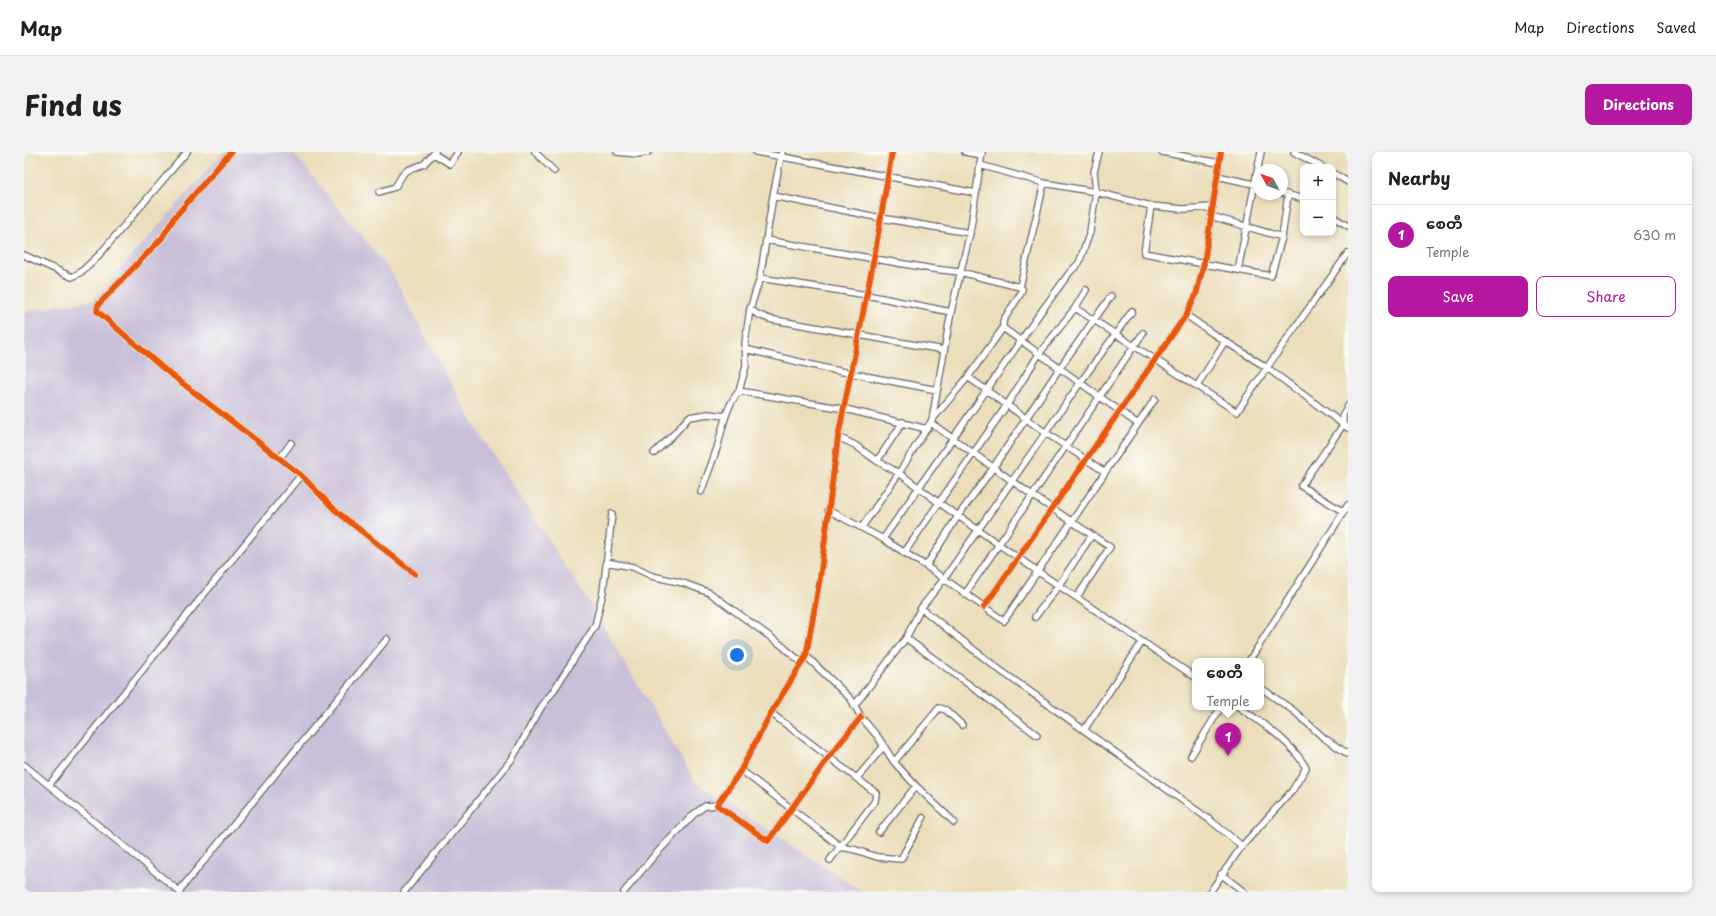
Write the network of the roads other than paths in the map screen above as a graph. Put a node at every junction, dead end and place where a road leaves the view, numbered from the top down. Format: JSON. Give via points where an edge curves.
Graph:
{"nodes":[{"id":1,"x":187,"y":152,"type":"edge"},
{"id":2,"x":231,"y":152,"type":"edge"},
{"id":3,"x":458,"y":152,"type":"edge"},
{"id":4,"x":536,"y":152,"type":"edge"},
{"id":5,"x":617,"y":152,"type":"edge"},
{"id":6,"x":648,"y":152,"type":"edge"},
{"id":7,"x":756,"y":152,"type":"edge"},
{"id":8,"x":892,"y":152,"type":"edge"},
{"id":9,"x":965,"y":152,"type":"edge"},
{"id":10,"x":1099,"y":152,"type":"edge"},
{"id":11,"x":1162,"y":152,"type":"edge"},
{"id":12,"x":1221,"y":152,"type":"edge"},
{"id":13,"x":1261,"y":152,"type":"edge"},
{"id":14,"x":1294,"y":152,"type":"edge"},
{"id":15,"x":434,"y":153,"type":"edge"},
{"id":16,"x":982,"y":153,"type":"edge"},
{"id":17,"x":781,"y":155,"type":"edge"},
{"id":18,"x":1219,"y":163,"type":"junction"},
{"id":19,"x":1260,"y":164,"type":"edge"},
{"id":20,"x":1316,"y":164,"type":"edge"},
{"id":21,"x":980,"y":165,"type":"junction"},
{"id":22,"x":554,"y":171,"type":"dead end"},
{"id":23,"x":1336,"y":175,"type":"edge"},
{"id":24,"x":887,"y":176,"type":"junction"},
{"id":25,"x":1217,"y":176,"type":"junction"},
{"id":26,"x":1348,"y":182,"type":"edge"},
{"id":27,"x":1044,"y":183,"type":"junction"},
{"id":28,"x":1252,"y":184,"type":"edge"},
{"id":29,"x":379,"y":192,"type":"dead end"},
{"id":30,"x":1096,"y":192,"type":"junction"},
{"id":31,"x":976,"y":193,"type":"junction"},
{"id":32,"x":1288,"y":194,"type":"edge"},
{"id":33,"x":772,"y":196,"type":"junction"},
{"id":34,"x":1300,"y":198,"type":"edge"},
{"id":35,"x":1253,"y":200,"type":"edge"},
{"id":36,"x":1287,"y":200,"type":"edge"},
{"id":37,"x":1151,"y":206,"type":"junction"},
{"id":38,"x":1213,"y":207,"type":"junction"},
{"id":39,"x":1211,"y":216,"type":"junction"},
{"id":40,"x":881,"y":218,"type":"junction"},
{"id":41,"x":1336,"y":219,"type":"edge"},
{"id":42,"x":1246,"y":226,"type":"junction"},
{"id":43,"x":1348,"y":226,"type":"edge"},
{"id":44,"x":970,"y":233,"type":"junction"},
{"id":45,"x":1282,"y":237,"type":"junction"},
{"id":46,"x":766,"y":240,"type":"junction"},
{"id":47,"x":1348,"y":253,"type":"edge"},
{"id":48,"x":24,"y":255,"type":"edge"},
{"id":49,"x":874,"y":258,"type":"junction"},
{"id":50,"x":1204,"y":263,"type":"junction"},
{"id":51,"x":1238,"y":270,"type":"junction"},
{"id":52,"x":960,"y":272,"type":"junction"},
{"id":53,"x":760,"y":278,"type":"junction"},
{"id":54,"x":1020,"y":287,"type":"junction"},
{"id":55,"x":1086,"y":290,"type":"dead end"},
{"id":56,"x":867,"y":294,"type":"junction"},
{"id":57,"x":1111,"y":296,"type":"dead end"},
{"id":58,"x":1075,"y":308,"type":"junction"},
{"id":59,"x":750,"y":309,"type":"junction"},
{"id":60,"x":1132,"y":311,"type":"dead end"},
{"id":61,"x":951,"y":312,"type":"junction"},
{"id":62,"x":1186,"y":315,"type":"junction"},
{"id":63,"x":1094,"y":321,"type":"junction"},
{"id":64,"x":1003,"y":328,"type":"junction"},
{"id":65,"x":1143,"y":333,"type":"dead end"},
{"id":66,"x":1115,"y":335,"type":"junction"},
{"id":67,"x":860,"y":336,"type":"junction"},
{"id":68,"x":1020,"y":341,"type":"junction"},
{"id":69,"x":1225,"y":341,"type":"junction"},
{"id":70,"x":1134,"y":347,"type":"junction"},
{"id":71,"x":745,"y":350,"type":"junction"},
{"id":72,"x":944,"y":350,"type":"junction"},
{"id":73,"x":1039,"y":354,"type":"junction"},
{"id":74,"x":1155,"y":360,"type":"junction"},
{"id":75,"x":1266,"y":367,"type":"junction"},
{"id":76,"x":1059,"y":369,"type":"junction"},
{"id":77,"x":852,"y":372,"type":"junction"},
{"id":78,"x":968,"y":377,"type":"junction"},
{"id":79,"x":1080,"y":383,"type":"junction"},
{"id":80,"x":1196,"y":386,"type":"junction"},
{"id":81,"x":937,"y":390,"type":"junction"},
{"id":82,"x":739,"y":391,"type":"junction"},
{"id":83,"x":987,"y":391,"type":"junction"},
{"id":84,"x":1099,"y":397,"type":"junction"},
{"id":85,"x":1155,"y":399,"type":"dead end"},
{"id":86,"x":1007,"y":405,"type":"junction"},
{"id":87,"x":1348,"y":406,"type":"edge"},
{"id":88,"x":845,"y":409,"type":"junction"},
{"id":89,"x":1119,"y":411,"type":"junction"},
{"id":90,"x":725,"y":416,"type":"junction"},
{"id":91,"x":1026,"y":419,"type":"junction"},
{"id":92,"x":903,"y":422,"type":"junction"},
{"id":93,"x":930,"y":424,"type":"junction"},
{"id":94,"x":1138,"y":424,"type":"junction"},
{"id":95,"x":1345,"y":426,"type":"edge"},
{"id":96,"x":1046,"y":433,"type":"junction"},
{"id":97,"x":838,"y":437,"type":"junction"},
{"id":98,"x":953,"y":440,"type":"junction"},
{"id":99,"x":291,"y":443,"type":"dead end"},
{"id":100,"x":1065,"y":446,"type":"junction"},
{"id":101,"x":654,"y":453,"type":"dead end"},
{"id":102,"x":972,"y":453,"type":"junction"},
{"id":103,"x":280,"y":458,"type":"junction"},
{"id":104,"x":1086,"y":459,"type":"junction"},
{"id":105,"x":877,"y":461,"type":"junction"},
{"id":106,"x":993,"y":468,"type":"junction"},
{"id":107,"x":1105,"y":472,"type":"junction"},
{"id":108,"x":899,"y":473,"type":"junction"},
{"id":109,"x":301,"y":475,"type":"junction"},
{"id":110,"x":1012,"y":481,"type":"junction"},
{"id":111,"x":919,"y":488,"type":"junction"},
{"id":112,"x":700,"y":492,"type":"dead end"},
{"id":113,"x":1032,"y":495,"type":"junction"},
{"id":114,"x":938,"y":502,"type":"junction"},
{"id":115,"x":1348,"y":505,"type":"edge"},
{"id":116,"x":1051,"y":508,"type":"junction"},
{"id":117,"x":828,"y":510,"type":"junction"},
{"id":118,"x":1344,"y":512,"type":"junction"},
{"id":119,"x":612,"y":514,"type":"dead end"},
{"id":120,"x":958,"y":516,"type":"junction"},
{"id":121,"x":1072,"y":522,"type":"junction"},
{"id":122,"x":862,"y":527,"type":"junction"},
{"id":123,"x":978,"y":530,"type":"junction"},
{"id":124,"x":1092,"y":535,"type":"junction"},
{"id":125,"x":882,"y":538,"type":"junction"},
{"id":126,"x":998,"y":544,"type":"junction"},
{"id":127,"x":904,"y":552,"type":"junction"},
{"id":128,"x":1018,"y":558,"type":"junction"},
{"id":129,"x":606,"y":562,"type":"junction"},
{"id":130,"x":926,"y":566,"type":"junction"},
{"id":131,"x":1038,"y":571,"type":"junction"},
{"id":132,"x":415,"y":574,"type":"dead end"},
{"id":133,"x":944,"y":579,"type":"junction"},
{"id":134,"x":1059,"y":585,"type":"junction"},
{"id":135,"x":965,"y":594,"type":"junction"},
{"id":136,"x":1077,"y":598,"type":"junction"},
{"id":137,"x":984,"y":607,"type":"junction"},
{"id":138,"x":921,"y":608,"type":"junction"},
{"id":139,"x":1035,"y":617,"type":"dead end"},
{"id":140,"x":906,"y":638,"type":"junction"},
{"id":141,"x":387,"y":639,"type":"dead end"},
{"id":142,"x":1142,"y":642,"type":"junction"},
{"id":143,"x":806,"y":656,"type":"junction"},
{"id":144,"x":1251,"y":658,"type":"edge"},
{"id":145,"x":802,"y":662,"type":"junction"},
{"id":146,"x":1192,"y":675,"type":"edge"},
{"id":147,"x":1264,"y":690,"type":"edge"},
{"id":148,"x":854,"y":706,"type":"junction"},
{"id":149,"x":1219,"y":710,"type":"edge"},
{"id":150,"x":1243,"y":710,"type":"edge"},
{"id":151,"x":771,"y":714,"type":"junction"},
{"id":152,"x":861,"y":717,"type":"junction"},
{"id":153,"x":962,"y":725,"type":"dead end"},
{"id":154,"x":1084,"y":730,"type":"junction"},
{"id":155,"x":1037,"y":735,"type":"dead end"},
{"id":156,"x":883,"y":747,"type":"junction"},
{"id":157,"x":1348,"y":754,"type":"edge"},
{"id":158,"x":1191,"y":756,"type":"dead end"},
{"id":159,"x":829,"y":757,"type":"junction"},
{"id":160,"x":894,"y":762,"type":"junction"},
{"id":161,"x":24,"y":765,"type":"edge"},
{"id":162,"x":741,"y":770,"type":"junction"},
{"id":163,"x":856,"y":778,"type":"junction"},
{"id":164,"x":49,"y":785,"type":"junction"},
{"id":165,"x":916,"y":786,"type":"junction"},
{"id":166,"x":717,"y":805,"type":"junction"},
{"id":167,"x":792,"y":810,"type":"junction"},
{"id":168,"x":922,"y":818,"type":"dead end"},
{"id":169,"x":954,"y":822,"type":"dead end"},
{"id":170,"x":879,"y":832,"type":"dead end"},
{"id":171,"x":1242,"y":846,"type":"junction"},
{"id":172,"x":841,"y":847,"type":"junction"},
{"id":173,"x":830,"y":860,"type":"dead end"},
{"id":174,"x":1222,"y":874,"type":"junction"},
{"id":175,"x":179,"y":892,"type":"edge"},
{"id":176,"x":404,"y":892,"type":"edge"},
{"id":177,"x":624,"y":892,"type":"edge"},
{"id":178,"x":1210,"y":892,"type":"edge"},
{"id":179,"x":1244,"y":892,"type":"edge"}],
"edges":[{"from":1,"to":48,"type":"street","via":[[99,255],[81,272],[72,277]]},
{"from":2,"to":103,"type":"street","via":[[174,218],[162,238],[98,305],[97,311],[164,370]]},
{"from":3,"to":15,"type":"street","via":[[450,164]]},
{"from":4,"to":22,"type":"street"},
{"from":5,"to":6,"type":"street"},
{"from":7,"to":17,"type":"street"},
{"from":8,"to":24,"type":"street"},
{"from":9,"to":16,"type":"street"},
{"from":10,"to":30,"type":"street","via":[[1094,172]]},
{"from":11,"to":18,"type":"street"},
{"from":12,"to":18,"type":"street"},
{"from":13,"to":19,"type":"street"},
{"from":14,"to":20,"type":"street"},
{"from":15,"to":29,"type":"street","via":[[424,164],[403,174],[394,186]]},
{"from":16,"to":21,"type":"street"},
{"from":17,"to":24,"type":"street"},
{"from":17,"to":33,"type":"street"},
{"from":18,"to":25,"type":"street"},
{"from":21,"to":27,"type":"street"},
{"from":21,"to":31,"type":"street"},
{"from":23,"to":26,"type":"street"},
{"from":24,"to":31,"type":"street"},
{"from":24,"to":40,"type":"street"},
{"from":25,"to":28,"type":"street"},
{"from":25,"to":38,"type":"street"},
{"from":27,"to":30,"type":"street"},
{"from":27,"to":54,"type":"street"},
{"from":30,"to":37,"type":"street"},
{"from":30,"to":68,"type":"street","via":[[1090,232],[1079,263]]},
{"from":31,"to":44,"type":"street"},
{"from":32,"to":34,"type":"street"},
{"from":33,"to":40,"type":"street"},
{"from":33,"to":46,"type":"street"},
{"from":35,"to":42,"type":"street"},
{"from":36,"to":45,"type":"street"},
{"from":37,"to":38,"type":"street","via":[[1183,209]]},
{"from":37,"to":50,"type":"street","via":[[1144,253]]},
{"from":38,"to":39,"type":"street"},
{"from":39,"to":42,"type":"street"},
{"from":39,"to":50,"type":"street"},
{"from":40,"to":44,"type":"street"},
{"from":40,"to":49,"type":"street"},
{"from":41,"to":43,"type":"street"},
{"from":42,"to":45,"type":"street"},
{"from":42,"to":51,"type":"street"},
{"from":44,"to":52,"type":"street"},
{"from":45,"to":51,"type":"street","via":[[1271,276]]},
{"from":46,"to":49,"type":"street"},
{"from":46,"to":53,"type":"street"},
{"from":47,"to":75,"type":"street"},
{"from":49,"to":52,"type":"street"},
{"from":49,"to":56,"type":"street"},
{"from":50,"to":51,"type":"street"},
{"from":50,"to":62,"type":"street","via":[[1196,295]]},
{"from":52,"to":54,"type":"street"},
{"from":52,"to":61,"type":"street"},
{"from":53,"to":56,"type":"street"},
{"from":53,"to":59,"type":"street"},
{"from":54,"to":64,"type":"street","via":[[1021,293],[1003,321]]},
{"from":55,"to":58,"type":"street"},
{"from":56,"to":61,"type":"street"},
{"from":56,"to":67,"type":"street"},
{"from":57,"to":63,"type":"street"},
{"from":58,"to":63,"type":"street"},
{"from":58,"to":73,"type":"street"},
{"from":59,"to":67,"type":"street","via":[[769,319]]},
{"from":59,"to":71,"type":"street"},
{"from":60,"to":66,"type":"street"},
{"from":61,"to":72,"type":"street"},
{"from":62,"to":69,"type":"street"},
{"from":62,"to":74,"type":"street"},
{"from":63,"to":66,"type":"street"},
{"from":63,"to":76,"type":"street"},
{"from":64,"to":68,"type":"street"},
{"from":64,"to":78,"type":"street"},
{"from":65,"to":70,"type":"street"},
{"from":66,"to":70,"type":"street"},
{"from":66,"to":79,"type":"street"},
{"from":67,"to":72,"type":"street"},
{"from":67,"to":77,"type":"street"},
{"from":68,"to":73,"type":"street"},
{"from":68,"to":83,"type":"street"},
{"from":69,"to":75,"type":"street"},
{"from":69,"to":80,"type":"street"},
{"from":70,"to":74,"type":"street"},
{"from":70,"to":84,"type":"street"},
{"from":71,"to":77,"type":"street"},
{"from":71,"to":82,"type":"street","via":[[746,366]]},
{"from":72,"to":81,"type":"street"},
{"from":73,"to":76,"type":"street"},
{"from":73,"to":86,"type":"street"},
{"from":74,"to":80,"type":"street"},
{"from":74,"to":89,"type":"street"},
{"from":75,"to":80,"type":"street","via":[[1237,412]]},
{"from":75,"to":95,"type":"street"},
{"from":76,"to":79,"type":"street"},
{"from":76,"to":91,"type":"street"},
{"from":77,"to":81,"type":"street"},
{"from":77,"to":88,"type":"street"},
{"from":78,"to":83,"type":"street"},
{"from":78,"to":93,"type":"street"},
{"from":79,"to":84,"type":"street"},
{"from":79,"to":96,"type":"street"},
{"from":81,"to":93,"type":"street"},
{"from":82,"to":88,"type":"street"},
{"from":82,"to":90,"type":"street"},
{"from":83,"to":86,"type":"street"},
{"from":83,"to":98,"type":"street"},
{"from":84,"to":89,"type":"street"},
{"from":84,"to":100,"type":"street"},
{"from":85,"to":94,"type":"street"},
{"from":86,"to":91,"type":"street"},
{"from":86,"to":102,"type":"street"},
{"from":87,"to":95,"type":"street","via":[[1342,414]]},
{"from":88,"to":92,"type":"street"},
{"from":88,"to":97,"type":"street"},
{"from":89,"to":94,"type":"street"},
{"from":89,"to":104,"type":"street"},
{"from":90,"to":101,"type":"street","via":[[708,414],[689,417]]},
{"from":90,"to":112,"type":"street"},
{"from":91,"to":96,"type":"street"},
{"from":91,"to":106,"type":"street"},
{"from":92,"to":93,"type":"street","via":[[923,428]]},
{"from":92,"to":105,"type":"street"},
{"from":93,"to":98,"type":"street"},
{"from":93,"to":108,"type":"street"},
{"from":94,"to":107,"type":"street"},
{"from":95,"to":118,"type":"street","via":[[1301,486]]},
{"from":96,"to":100,"type":"street"},
{"from":96,"to":110,"type":"street"},
{"from":97,"to":105,"type":"street","via":[[855,445]]},
{"from":97,"to":117,"type":"street"},
{"from":98,"to":102,"type":"street"},
{"from":98,"to":111,"type":"street"},
{"from":99,"to":103,"type":"street"},
{"from":100,"to":104,"type":"street"},
{"from":100,"to":113,"type":"street"},
{"from":102,"to":106,"type":"street"},
{"from":102,"to":114,"type":"street"},
{"from":103,"to":109,"type":"street"},
{"from":104,"to":107,"type":"street"},
{"from":104,"to":116,"type":"street"},
{"from":105,"to":108,"type":"street"},
{"from":106,"to":110,"type":"street"},
{"from":106,"to":120,"type":"street"},
{"from":107,"to":121,"type":"street"},
{"from":108,"to":111,"type":"street"},
{"from":108,"to":122,"type":"street"},
{"from":109,"to":132,"type":"street","via":[[335,510]]},
{"from":109,"to":164,"type":"street"},
{"from":110,"to":113,"type":"street"},
{"from":110,"to":123,"type":"street"},
{"from":111,"to":114,"type":"street"},
{"from":111,"to":125,"type":"street"},
{"from":113,"to":116,"type":"street"},
{"from":113,"to":126,"type":"street"},
{"from":114,"to":120,"type":"street"},
{"from":114,"to":127,"type":"street"},
{"from":115,"to":118,"type":"street"},
{"from":116,"to":121,"type":"street"},
{"from":116,"to":128,"type":"street"},
{"from":117,"to":122,"type":"street"},
{"from":117,"to":143,"type":"street","via":[[820,578]]},
{"from":118,"to":144,"type":"street"},
{"from":119,"to":129,"type":"street"},
{"from":120,"to":123,"type":"street"},
{"from":120,"to":130,"type":"street"},
{"from":121,"to":124,"type":"street"},
{"from":121,"to":131,"type":"street"},
{"from":122,"to":125,"type":"street"},
{"from":123,"to":126,"type":"street"},
{"from":123,"to":133,"type":"street"},
{"from":124,"to":134,"type":"street"},
{"from":124,"to":136,"type":"street","via":[[1110,547]]},
{"from":125,"to":127,"type":"street"},
{"from":126,"to":128,"type":"street"},
{"from":126,"to":135,"type":"street"},
{"from":127,"to":130,"type":"street"},
{"from":128,"to":131,"type":"street"},
{"from":128,"to":137,"type":"street"},
{"from":129,"to":145,"type":"street","via":[[633,567],[652,576],[683,583],[710,593]]},
{"from":129,"to":176,"type":"street","via":[[595,626],[542,706],[512,759]]},
{"from":130,"to":133,"type":"street"},
{"from":131,"to":134,"type":"street"},
{"from":131,"to":137,"type":"street","via":[[1004,620]]},
{"from":133,"to":135,"type":"street"},
{"from":133,"to":138,"type":"street"},
{"from":134,"to":136,"type":"street"},
{"from":134,"to":139,"type":"street"},
{"from":135,"to":137,"type":"street"},
{"from":136,"to":142,"type":"street"},
{"from":138,"to":140,"type":"street"},
{"from":138,"to":154,"type":"street","via":[[997,668]]},
{"from":140,"to":148,"type":"street"},
{"from":140,"to":155,"type":"street"},
{"from":141,"to":175,"type":"street"},
{"from":142,"to":146,"type":"street"},
{"from":142,"to":154,"type":"street"},
{"from":143,"to":145,"type":"street"},
{"from":143,"to":148,"type":"street","via":[[851,699]]},
{"from":145,"to":151,"type":"street"},
{"from":147,"to":157,"type":"street"},
{"from":148,"to":152,"type":"street"},
{"from":149,"to":158,"type":"street"},
{"from":150,"to":171,"type":"street","via":[[1280,736],[1306,768],[1292,791]]},
{"from":151,"to":159,"type":"street"},
{"from":151,"to":162,"type":"street"},
{"from":152,"to":156,"type":"street"},
{"from":152,"to":159,"type":"street"},
{"from":153,"to":160,"type":"street","via":[[946,710],[939,708]]},
{"from":154,"to":171,"type":"street","via":[[1210,820]]},
{"from":156,"to":160,"type":"street"},
{"from":156,"to":163,"type":"street"},
{"from":159,"to":163,"type":"street"},
{"from":159,"to":167,"type":"street"},
{"from":160,"to":165,"type":"street"},
{"from":161,"to":164,"type":"street"},
{"from":162,"to":166,"type":"street"},
{"from":162,"to":167,"type":"street"},
{"from":163,"to":172,"type":"street","via":[[877,796]]},
{"from":164,"to":175,"type":"street"},
{"from":165,"to":169,"type":"street"},
{"from":165,"to":170,"type":"street"},
{"from":166,"to":167,"type":"street","via":[[768,842]]},
{"from":166,"to":177,"type":"street","via":[[705,806],[694,814]]},
{"from":167,"to":172,"type":"street"},
{"from":168,"to":172,"type":"street","via":[[901,858],[877,857]]},
{"from":171,"to":174,"type":"street"},
{"from":172,"to":173,"type":"street"},
{"from":174,"to":178,"type":"street"},
{"from":174,"to":179,"type":"street"}]}
